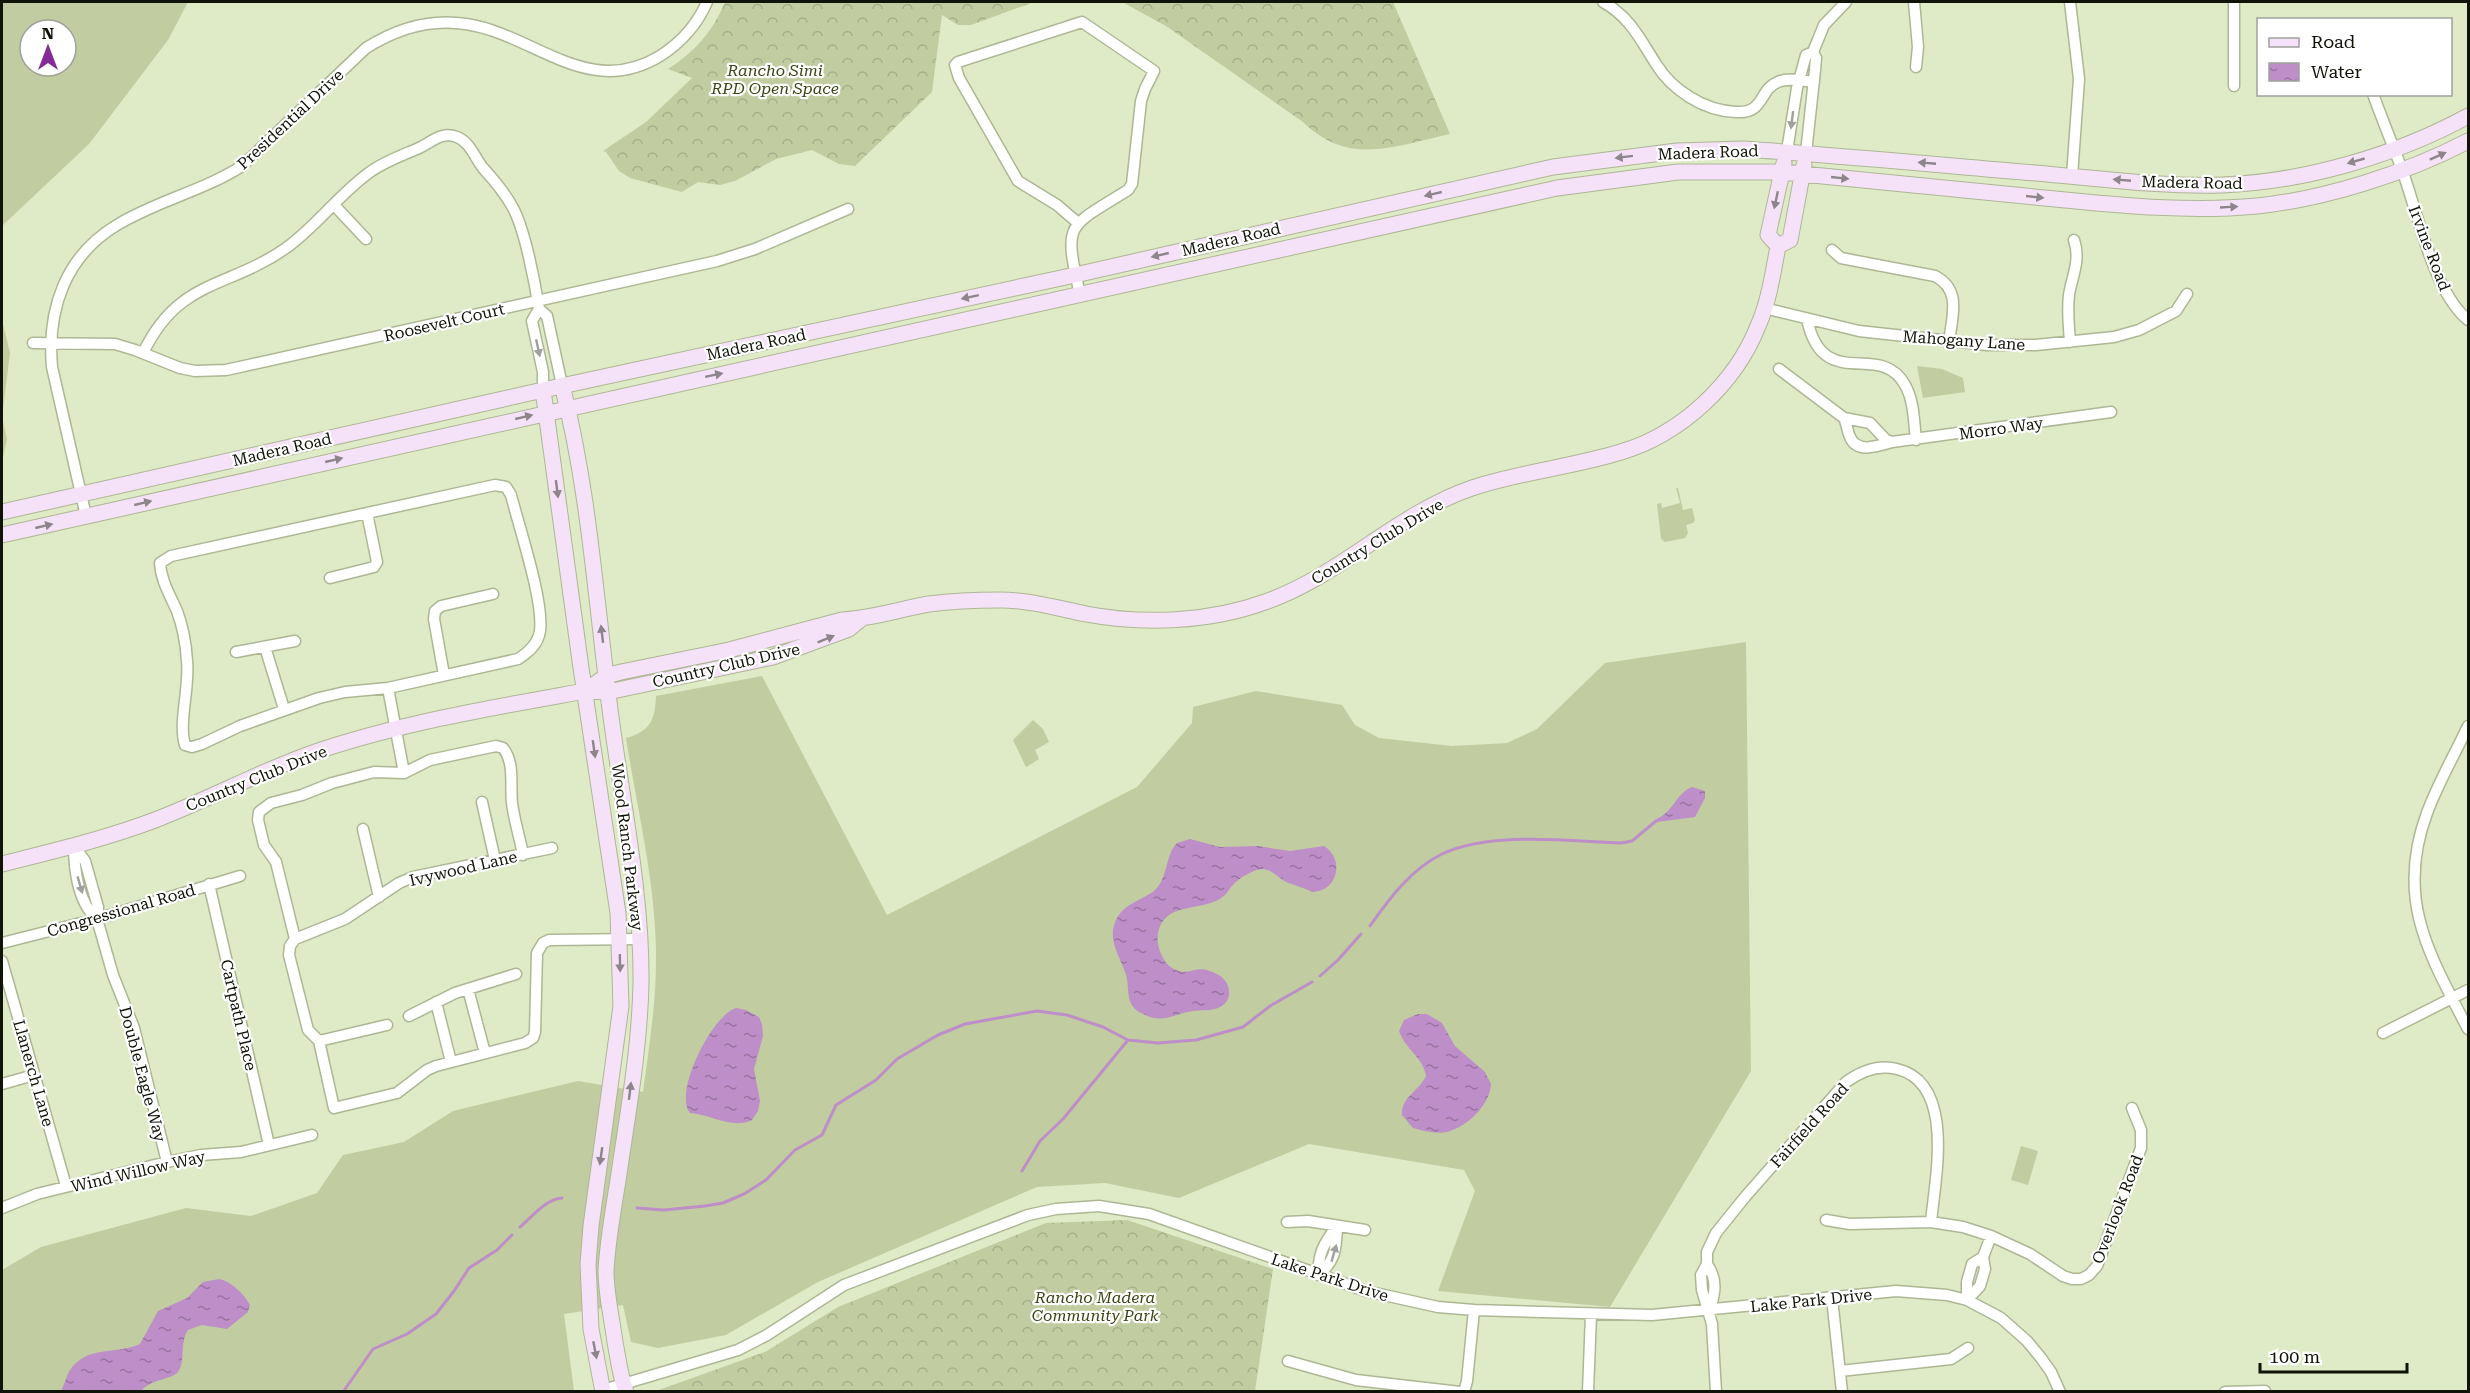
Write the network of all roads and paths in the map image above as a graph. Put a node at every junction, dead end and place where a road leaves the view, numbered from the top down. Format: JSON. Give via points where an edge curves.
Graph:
{"nodes":[{"id":1,"x":707,"y":2,"type":"edge"},
{"id":2,"x":1603,"y":2,"type":"edge"},
{"id":3,"x":1846,"y":2,"type":"edge"},
{"id":4,"x":1914,"y":2,"type":"edge"},
{"id":5,"x":2070,"y":2,"type":"edge"},
{"id":6,"x":2234,"y":2,"type":"edge"},
{"id":7,"x":1813,"y":52,"type":"junction"},
{"id":8,"x":1916,"y":67,"type":"dead end"},
{"id":9,"x":1799,"y":81,"type":"junction"},
{"id":10,"x":1814,"y":82,"type":"junction"},
{"id":11,"x":2234,"y":86,"type":"dead end"},
{"id":12,"x":2374,"y":96,"type":"edge"},
{"id":13,"x":2469,"y":116,"type":"edge"},
{"id":14,"x":2469,"y":141,"type":"edge"},
{"id":15,"x":2394,"y":148,"type":"junction"},
{"id":16,"x":1787,"y":152,"type":"junction"},
{"id":17,"x":1806,"y":153,"type":"junction"},
{"id":18,"x":2402,"y":169,"type":"junction"},
{"id":19,"x":1782,"y":172,"type":"junction"},
{"id":20,"x":1802,"y":174,"type":"junction"},
{"id":21,"x":2072,"y":176,"type":"junction"},
{"id":22,"x":334,"y":205,"type":"junction"},
{"id":23,"x":848,"y":209,"type":"dead end"},
{"id":24,"x":1078,"y":223,"type":"junction"},
{"id":25,"x":366,"y":239,"type":"dead end"},
{"id":26,"x":2074,"y":240,"type":"dead end"},
{"id":27,"x":1778,"y":246,"type":"junction"},
{"id":28,"x":1832,"y":250,"type":"dead end"},
{"id":29,"x":1076,"y":274,"type":"junction"},
{"id":30,"x":2187,"y":294,"type":"dead end"},
{"id":31,"x":1080,"y":296,"type":"junction"},
{"id":32,"x":538,"y":305,"type":"junction"},
{"id":33,"x":1764,"y":308,"type":"junction"},
{"id":34,"x":1807,"y":319,"type":"junction"},
{"id":35,"x":2469,"y":320,"type":"edge"},
{"id":36,"x":50,"y":342,"type":"junction"},
{"id":37,"x":1949,"y":342,"type":"junction"},
{"id":38,"x":2070,"y":342,"type":"junction"},
{"id":39,"x":33,"y":343,"type":"dead end"},
{"id":40,"x":143,"y":353,"type":"junction"},
{"id":41,"x":1779,"y":369,"type":"dead end"},
{"id":42,"x":562,"y":386,"type":"junction"},
{"id":43,"x":543,"y":390,"type":"junction"},
{"id":44,"x":568,"y":408,"type":"junction"},
{"id":45,"x":546,"y":412,"type":"junction"},
{"id":46,"x":2111,"y":412,"type":"dead end"},
{"id":47,"x":1844,"y":418,"type":"junction"},
{"id":48,"x":1916,"y":440,"type":"junction"},
{"id":49,"x":1892,"y":442,"type":"junction"},
{"id":50,"x":81,"y":494,"type":"junction"},
{"id":51,"x":2,"y":512,"type":"edge"},
{"id":52,"x":367,"y":513,"type":"junction"},
{"id":53,"x":86,"y":516,"type":"junction"},
{"id":54,"x":2,"y":535,"type":"edge"},
{"id":55,"x":330,"y":578,"type":"dead end"},
{"id":56,"x":493,"y":594,"type":"dead end"},
{"id":57,"x":861,"y":619,"type":"junction"},
{"id":58,"x":295,"y":640,"type":"dead end"},
{"id":59,"x":265,"y":646,"type":"junction"},
{"id":60,"x":236,"y":652,"type":"dead end"},
{"id":61,"x":444,"y":675,"type":"junction"},
{"id":62,"x":606,"y":676,"type":"junction"},
{"id":63,"x":388,"y":688,"type":"junction"},
{"id":64,"x":585,"y":691,"type":"junction"},
{"id":65,"x":608,"y":692,"type":"junction"},
{"id":66,"x":284,"y":709,"type":"junction"},
{"id":67,"x":2469,"y":726,"type":"edge"},
{"id":68,"x":396,"y":729,"type":"junction"},
{"id":69,"x":404,"y":773,"type":"junction"},
{"id":70,"x":482,"y":802,"type":"dead end"},
{"id":71,"x":363,"y":829,"type":"dead end"},
{"id":72,"x":75,"y":846,"type":"junction"},
{"id":73,"x":552,"y":848,"type":"dead end"},
{"id":74,"x":523,"y":855,"type":"junction"},
{"id":75,"x":495,"y":860,"type":"junction"},
{"id":76,"x":2,"y":864,"type":"edge"},
{"id":77,"x":240,"y":876,"type":"dead end"},
{"id":78,"x":209,"y":884,"type":"junction"},
{"id":79,"x":379,"y":897,"type":"junction"},
{"id":80,"x":97,"y":919,"type":"junction"},
{"id":81,"x":295,"y":939,"type":"junction"},
{"id":82,"x":620,"y":939,"type":"junction"},
{"id":83,"x":639,"y":939,"type":"junction"},
{"id":84,"x":2,"y":943,"type":"edge"},
{"id":85,"x":2,"y":961,"type":"edge"},
{"id":86,"x":516,"y":974,"type":"dead end"},
{"id":87,"x":468,"y":989,"type":"junction"},
{"id":88,"x":2469,"y":990,"type":"edge"},
{"id":89,"x":2452,"y":998,"type":"junction"},
{"id":90,"x":436,"y":1002,"type":"junction"},
{"id":91,"x":409,"y":1016,"type":"dead end"},
{"id":92,"x":387,"y":1025,"type":"dead end"},
{"id":93,"x":2469,"y":1029,"type":"edge"},
{"id":94,"x":2383,"y":1033,"type":"dead end"},
{"id":95,"x":319,"y":1041,"type":"junction"},
{"id":96,"x":485,"y":1053,"type":"junction"},
{"id":97,"x":452,"y":1062,"type":"junction"},
{"id":98,"x":34,"y":1075,"type":"junction"},
{"id":99,"x":2,"y":1084,"type":"edge"},
{"id":100,"x":2132,"y":1108,"type":"dead end"},
{"id":101,"x":312,"y":1135,"type":"dead end"},
{"id":102,"x":269,"y":1145,"type":"junction"},
{"id":103,"x":167,"y":1162,"type":"junction"},
{"id":104,"x":66,"y":1186,"type":"junction"},
{"id":105,"x":2,"y":1208,"type":"edge"},
{"id":106,"x":1826,"y":1220,"type":"dead end"},
{"id":107,"x":1287,"y":1222,"type":"dead end"},
{"id":108,"x":1931,"y":1222,"type":"junction"},
{"id":109,"x":1337,"y":1226,"type":"junction"},
{"id":110,"x":1365,"y":1230,"type":"dead end"},
{"id":111,"x":1991,"y":1236,"type":"junction"},
{"id":112,"x":1319,"y":1275,"type":"junction"},
{"id":113,"x":1832,"y":1298,"type":"junction"},
{"id":114,"x":1967,"y":1300,"type":"junction"},
{"id":115,"x":1474,"y":1310,"type":"junction"},
{"id":116,"x":1710,"y":1311,"type":"junction"},
{"id":117,"x":1591,"y":1314,"type":"junction"},
{"id":118,"x":1968,"y":1348,"type":"dead end"},
{"id":119,"x":1288,"y":1361,"type":"dead end"},
{"id":120,"x":1840,"y":1371,"type":"junction"},
{"id":121,"x":624,"y":1387,"type":"edge"},
{"id":122,"x":603,"y":1391,"type":"edge"},
{"id":123,"x":2265,"y":1391,"type":"edge"},
{"id":124,"x":1462,"y":1392,"type":"edge"},
{"id":125,"x":1588,"y":1392,"type":"edge"},
{"id":126,"x":1716,"y":1392,"type":"edge"},
{"id":127,"x":1842,"y":1392,"type":"edge"},
{"id":128,"x":2060,"y":1392,"type":"edge"},
{"id":129,"x":2225,"y":1392,"type":"edge"}],
"edges":[{"from":1,"to":36,"type":"street","name":"Presidential Drive","via":[[698,21],[672,48],[644,64],[613,71],[568,64],[466,24],[427,23],[386,35],[366,48],[242,166],[220,180],[117,224],[98,238],[63,282]]},
{"from":2,"to":9,"type":"street","via":[[1630,23],[1665,76],[1706,105],[1736,112],[1751,110],[1774,84]]},
{"from":3,"to":7,"type":"street","via":[[1824,25]]},
{"from":4,"to":8,"type":"street"},
{"from":5,"to":21,"type":"street","via":[[2079,79]]},
{"from":6,"to":11,"type":"street"},
{"from":7,"to":9,"type":"street","via":[[1806,55]]},
{"from":7,"to":10,"type":"street"},
{"from":9,"to":10,"type":"street"},
{"from":9,"to":16,"type":"street","one_way":true},
{"from":10,"to":17,"type":"street"},
{"from":12,"to":15,"type":"street","name":"Irvine Road"},
{"from":13,"to":15,"type":"main road","name":"Madera Road"},
{"from":18,"to":14,"type":"main road","name":"Madera Road","one_way":true},
{"from":15,"to":18,"type":"street","name":"Irvine Road"},
{"from":15,"to":21,"type":"main road","name":"Madera Road","one_way":true,"via":[[2313,173],[2257,182],[2182,184]]},
{"from":16,"to":17,"type":"main road","name":"Madera Road"},
{"from":16,"to":19,"type":"main road"},
{"from":16,"to":29,"type":"main road","name":"Madera Road","one_way":true,"via":[[1677,151],[1553,167]]},
{"from":17,"to":20,"type":"main road"},
{"from":21,"to":17,"type":"main road","name":"Madera Road","one_way":true},
{"from":20,"to":18,"type":"main road","name":"Madera Road","one_way":true,"via":[[2085,202],[2208,208],[2258,206],[2327,194]]},
{"from":18,"to":35,"type":"street","name":"Irvine Road","via":[[2442,285],[2459,313]]},
{"from":19,"to":20,"type":"main road","name":"Madera Road"},
{"from":19,"to":27,"type":"main road","one_way":true,"via":[[1768,235]]},
{"from":19,"to":31,"type":"main road","name":"Madera Road","via":[[1678,172],[1557,188]]},
{"from":20,"to":27,"type":"main road","via":[[1790,240]]},
{"from":22,"to":25,"type":"street"},
{"from":22,"to":32,"type":"street","name":"Wood Ranch Parkway","via":[[372,170],[434,139],[449,135],[462,140],[499,186],[519,220]]},
{"from":22,"to":40,"type":"street","via":[[278,254],[183,300],[160,323]]},
{"from":23,"to":32,"type":"street","name":"Roosevelt Court","via":[[736,255]]},
{"from":24,"to":24,"type":"street","via":[[1018,181],[955,65],[1082,22],[1154,71],[1142,101],[1132,184]]},
{"from":24,"to":29,"type":"street","via":[[1070,240]]},
{"from":26,"to":38,"type":"street","via":[[2078,251],[2069,293]]},
{"from":27,"to":33,"type":"main road","name":"Country Club Drive"},
{"from":28,"to":37,"type":"street","via":[[1841,258],[1935,276],[1946,282],[1954,297]]},
{"from":29,"to":31,"type":"street"},
{"from":29,"to":42,"type":"main road","name":"Madera Road","one_way":true},
{"from":30,"to":38,"type":"street","name":"Mahogany Lane","via":[[2176,311],[2139,330]]},
{"from":44,"to":31,"type":"main road","name":"Madera Road","one_way":true},
{"from":32,"to":40,"type":"street","name":"Roosevelt Court","via":[[226,370],[180,368]]},
{"from":32,"to":42,"type":"street","name":"Wood Ranch Parkway","via":[[547,316]]},
{"from":32,"to":43,"type":"street","name":"Wood Ranch Parkway","one_way":true,"via":[[532,321]]},
{"from":33,"to":34,"type":"street","name":"Mahogany Lane"},
{"from":33,"to":57,"type":"main road","name":"Country Club Drive","via":[[1755,334],[1734,370],[1714,393],[1670,429],[1624,451],[1500,480],[1443,500],[1320,577],[1264,603],[1206,616],[1145,620],[1037,603],[958,601]]},
{"from":34,"to":37,"type":"street","name":"Mahogany Lane","via":[[1859,331]]},
{"from":34,"to":48,"type":"street","via":[[1814,343],[1825,355],[1843,363],[1878,364],[1900,378],[1910,399]]},
{"from":36,"to":39,"type":"street","name":"Roosevelt Court"},
{"from":36,"to":40,"type":"street","name":"Roosevelt Court","via":[[105,343]]},
{"from":36,"to":50,"type":"street","name":"Presidential Drive","via":[[52,367]]},
{"from":37,"to":38,"type":"street","name":"Mahogany Lane","via":[[2011,346]]},
{"from":41,"to":47,"type":"street","name":"Morro Way"},
{"from":42,"to":43,"type":"main road","name":"Madera Road"},
{"from":42,"to":44,"type":"main road","name":"Wood Ranch Parkway"},
{"from":43,"to":45,"type":"main road","name":"Wood Ranch Parkway"},
{"from":43,"to":50,"type":"main road","name":"Madera Road"},
{"from":44,"to":45,"type":"main road","name":"Madera Road"},
{"from":62,"to":44,"type":"main road","name":"Wood Ranch Parkway","one_way":true,"via":[[593,554]]},
{"from":53,"to":45,"type":"main road","name":"Madera Road","one_way":true},
{"from":45,"to":64,"type":"main road","name":"Wood Ranch Parkway","one_way":true},
{"from":46,"to":48,"type":"street","name":"Morro Way"},
{"from":47,"to":49,"type":"street","name":"Morro Way","via":[[1870,423]]},
{"from":47,"to":49,"type":"street","name":"Morro Way","via":[[1850,438],[1858,446],[1870,448]]},
{"from":48,"to":49,"type":"street","name":"Morro Way"},
{"from":50,"to":51,"type":"main road","name":"Madera Road"},
{"from":50,"to":53,"type":"street","name":"Presidential Drive"},
{"from":52,"to":55,"type":"street","via":[[377,562],[374,567]]},
{"from":52,"to":61,"type":"street","via":[[495,485],[506,487],[511,495],[537,596],[537,642],[518,659]]},
{"from":52,"to":66,"type":"street","via":[[171,556],[160,563],[184,637],[188,682],[182,735],[185,745],[201,744]]},
{"from":54,"to":53,"type":"main road","name":"Madera Road","one_way":true},
{"from":56,"to":61,"type":"street","via":[[441,606],[435,611]]},
{"from":57,"to":62,"type":"main road","name":"Country Club Drive","via":[[842,620],[729,650]]},
{"from":65,"to":57,"type":"main road","name":"Country Club Drive","one_way":true,"via":[[773,657],[849,629]]},
{"from":58,"to":59,"type":"street"},
{"from":59,"to":60,"type":"street"},
{"from":59,"to":66,"type":"street"},
{"from":61,"to":63,"type":"street"},
{"from":62,"to":64,"type":"main road","name":"Country Club Drive"},
{"from":62,"to":65,"type":"main road","name":"Wood Ranch Parkway"},
{"from":63,"to":66,"type":"street","via":[[345,692]]},
{"from":63,"to":68,"type":"street"},
{"from":64,"to":65,"type":"main road","name":"Country Club Drive"},
{"from":64,"to":68,"type":"main road","name":"Country Club Drive"},
{"from":64,"to":82,"type":"main road","name":"Wood Ranch Parkway","one_way":true},
{"from":65,"to":83,"type":"main road","name":"Wood Ranch Parkway"},
{"from":67,"to":89,"type":"street","via":[[2428,810],[2414,865],[2420,926]]},
{"from":68,"to":69,"type":"street"},
{"from":68,"to":72,"type":"main road","name":"Country Club Drive","via":[[310,754],[154,820]]},
{"from":69,"to":74,"type":"street","via":[[430,760],[496,746],[503,748],[513,782],[512,803]]},
{"from":69,"to":81,"type":"street","via":[[374,772],[271,803],[259,812],[264,844],[276,862]]},
{"from":70,"to":75,"type":"street"},
{"from":71,"to":79,"type":"street"},
{"from":72,"to":76,"type":"main road","name":"Country Club Drive"},
{"from":72,"to":80,"type":"street","name":"Double Eagle Way","via":[[74,864],[87,910]]},
{"from":73,"to":74,"type":"street","name":"Ivywood Lane"},
{"from":74,"to":75,"type":"street","name":"Ivywood Lane"},
{"from":75,"to":79,"type":"street","name":"Ivywood Lane","via":[[413,877]]},
{"from":77,"to":78,"type":"street","name":"Congressional Road"},
{"from":78,"to":80,"type":"street","name":"Congressional Road"},
{"from":78,"to":102,"type":"street","name":"Cartpath Place"},
{"from":79,"to":81,"type":"street","name":"Ivywood Lane","via":[[345,919]]},
{"from":80,"to":84,"type":"street","name":"Congressional Road"},
{"from":80,"to":103,"type":"street","name":"Double Eagle Way","via":[[134,1028]]},
{"from":81,"to":95,"type":"street","via":[[289,955],[308,1030]]},
{"from":82,"to":83,"type":"street"},
{"from":82,"to":96,"type":"street","via":[[543,943],[537,953],[533,1038]]},
{"from":82,"to":122,"type":"main road","name":"Wood Ranch Parkway","one_way":true,"via":[[621,1006],[588,1263],[591,1329]]},
{"from":121,"to":83,"type":"main road","name":"Wood Ranch Parkway","one_way":true,"via":[[606,1274],[638,1028]]},
{"from":85,"to":98,"type":"street","name":"Llanerch Lane"},
{"from":86,"to":87,"type":"street"},
{"from":87,"to":90,"type":"street"},
{"from":87,"to":96,"type":"street"},
{"from":88,"to":89,"type":"street"},
{"from":89,"to":93,"type":"street"},
{"from":89,"to":94,"type":"street"},
{"from":90,"to":91,"type":"street"},
{"from":90,"to":97,"type":"street"},
{"from":92,"to":95,"type":"street"},
{"from":95,"to":97,"type":"street","via":[[334,1108],[397,1093],[427,1070]]},
{"from":96,"to":97,"type":"street"},
{"from":98,"to":99,"type":"street"},
{"from":98,"to":104,"type":"street","name":"Llanerch Lane"},
{"from":100,"to":111,"type":"street","name":"Overlook Road","via":[[2141,1130],[2141,1148],[2097,1266],[2089,1275],[2081,1279],[2064,1276]]},
{"from":101,"to":102,"type":"street","name":"Wind Willow Way"},
{"from":102,"to":103,"type":"street","name":"Wind Willow Way"},
{"from":103,"to":104,"type":"street","name":"Wind Willow Way"},
{"from":104,"to":105,"type":"street","name":"Wind Willow Way"},
{"from":106,"to":108,"type":"street","via":[[1850,1224]]},
{"from":107,"to":109,"type":"street"},
{"from":108,"to":111,"type":"street"},
{"from":108,"to":116,"type":"street","name":"Fairfield Road","via":[[1938,1139],[1931,1098],[1920,1082],[1906,1072],[1867,1070],[1846,1082],[1716,1233],[1707,1252],[1716,1289]]},
{"from":109,"to":110,"type":"street"},
{"from":109,"to":112,"type":"street","via":[[1335,1254]]},
{"from":111,"to":114,"type":"street","via":[[1983,1257],[1972,1264]]},
{"from":112,"to":115,"type":"street","name":"Lake Park Drive","via":[[1402,1300]]},
{"from":112,"to":121,"type":"street","name":"Lake Park Drive","via":[[1149,1214],[1099,1206],[1056,1209],[1028,1215],[844,1285],[738,1350]]},
{"from":113,"to":114,"type":"street","name":"Lake Park Drive","via":[[1922,1291]]},
{"from":113,"to":116,"type":"street","name":"Lake Park Drive"},
{"from":113,"to":120,"type":"street"},
{"from":114,"to":128,"type":"street","name":"Lake Park Drive","via":[[2001,1318],[2027,1341],[2051,1372]]},
{"from":115,"to":117,"type":"street","name":"Lake Park Drive"},
{"from":115,"to":124,"type":"street","via":[[1467,1382]]},
{"from":116,"to":117,"type":"street","name":"Lake Park Drive"},
{"from":116,"to":126,"type":"street","name":"Fairfield Road"},
{"from":117,"to":125,"type":"street"},
{"from":118,"to":120,"type":"street","via":[[1951,1359]]},
{"from":119,"to":124,"type":"street","via":[[1356,1380]]},
{"from":120,"to":127,"type":"street"},
{"from":121,"to":122,"type":"street","name":"Lake Park Drive"},
{"from":123,"to":129,"type":"street"}]}
